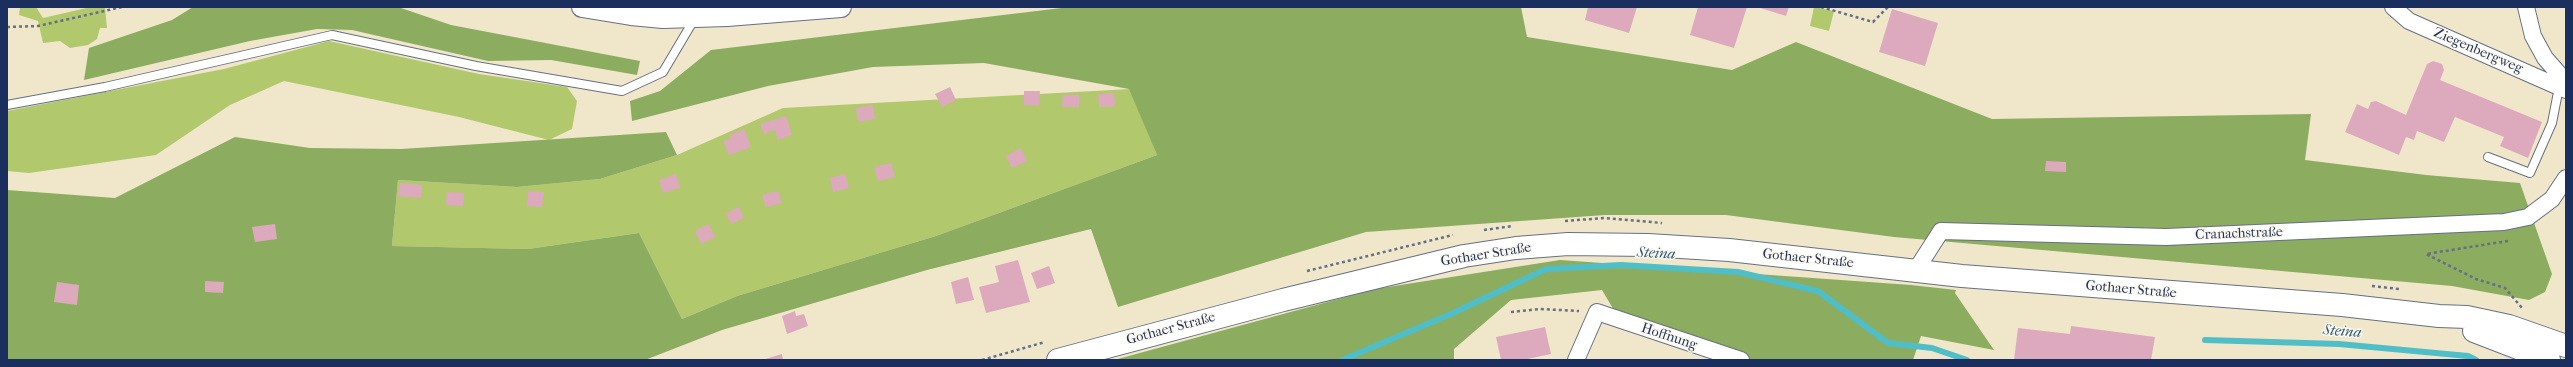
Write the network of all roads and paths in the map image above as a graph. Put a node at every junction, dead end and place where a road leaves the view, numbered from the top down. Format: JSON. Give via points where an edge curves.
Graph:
{"nodes":[{"id":1,"x":122,"y":7,"type":"edge"},
{"id":2,"x":582,"y":7,"type":"edge"},
{"id":3,"x":841,"y":7,"type":"edge"},
{"id":4,"x":1821,"y":7,"type":"edge"},
{"id":5,"x":1888,"y":7,"type":"edge"},
{"id":6,"x":2394,"y":7,"type":"edge"},
{"id":7,"x":2526,"y":7,"type":"edge"},
{"id":8,"x":695,"y":17,"type":"junction"},
{"id":9,"x":7,"y":27,"type":"edge"},
{"id":10,"x":2564,"y":86,"type":"edge"},
{"id":11,"x":7,"y":105,"type":"edge"},
{"id":12,"x":2488,"y":158,"type":"dead end"},
{"id":13,"x":2566,"y":178,"type":"edge"},
{"id":14,"x":2514,"y":238,"type":"dead end"},
{"id":15,"x":1916,"y":270,"type":"junction"},
{"id":16,"x":2524,"y":310,"type":"dead end"},
{"id":17,"x":1511,"y":312,"type":"dead end"},
{"id":18,"x":1597,"y":312,"type":"junction"},
{"id":19,"x":2439,"y":316,"type":"junction"},
{"id":20,"x":2566,"y":346,"type":"edge"},
{"id":21,"x":1058,"y":360,"type":"edge"},
{"id":22,"x":1576,"y":360,"type":"edge"},
{"id":23,"x":1741,"y":360,"type":"edge"},
{"id":24,"x":2549,"y":360,"type":"edge"}],
"edges":[{"from":1,"to":9,"type":"path","via":[[38,26]]},
{"from":2,"to":8,"type":"street","via":[[631,15]]},
{"from":3,"to":8,"type":"street"},
{"from":4,"to":5,"type":"path","via":[[1873,22]]},
{"from":6,"to":10,"type":"street","name":"Ziegenbergweg","via":[[2409,21],[2428,30]]},
{"from":7,"to":10,"type":"street","via":[[2533,36]]},
{"from":8,"to":11,"type":"lane","via":[[663,72],[622,91],[476,66],[332,35],[105,87]]},
{"from":10,"to":12,"type":"lane","via":[[2552,123],[2530,173]]},
{"from":13,"to":15,"type":"street","name":"Cranachstraße","via":[[2552,199],[2528,216],[2504,222],[2166,237],[1941,231]]},
{"from":14,"to":16,"type":"path","via":[[2426,254],[2476,280],[2505,288]]},
{"from":15,"to":19,"type":"main road","name":"Gothaer Straße","via":[[2180,294],[2342,305]]},
{"from":15,"to":21,"type":"main road","name":"Gothaer Straße","via":[[1729,250],[1648,245],[1568,244],[1516,248],[1464,256],[1365,279]]},
{"from":17,"to":18,"type":"path","via":[[1540,309]]},
{"from":18,"to":22,"type":"street"},
{"from":18,"to":23,"type":"street","name":"Hoffnung"},
{"from":19,"to":20,"type":"main road","name":"Gothaer Straße","via":[[2467,316],[2509,326]]},
{"from":19,"to":24,"type":"main road"}]}
